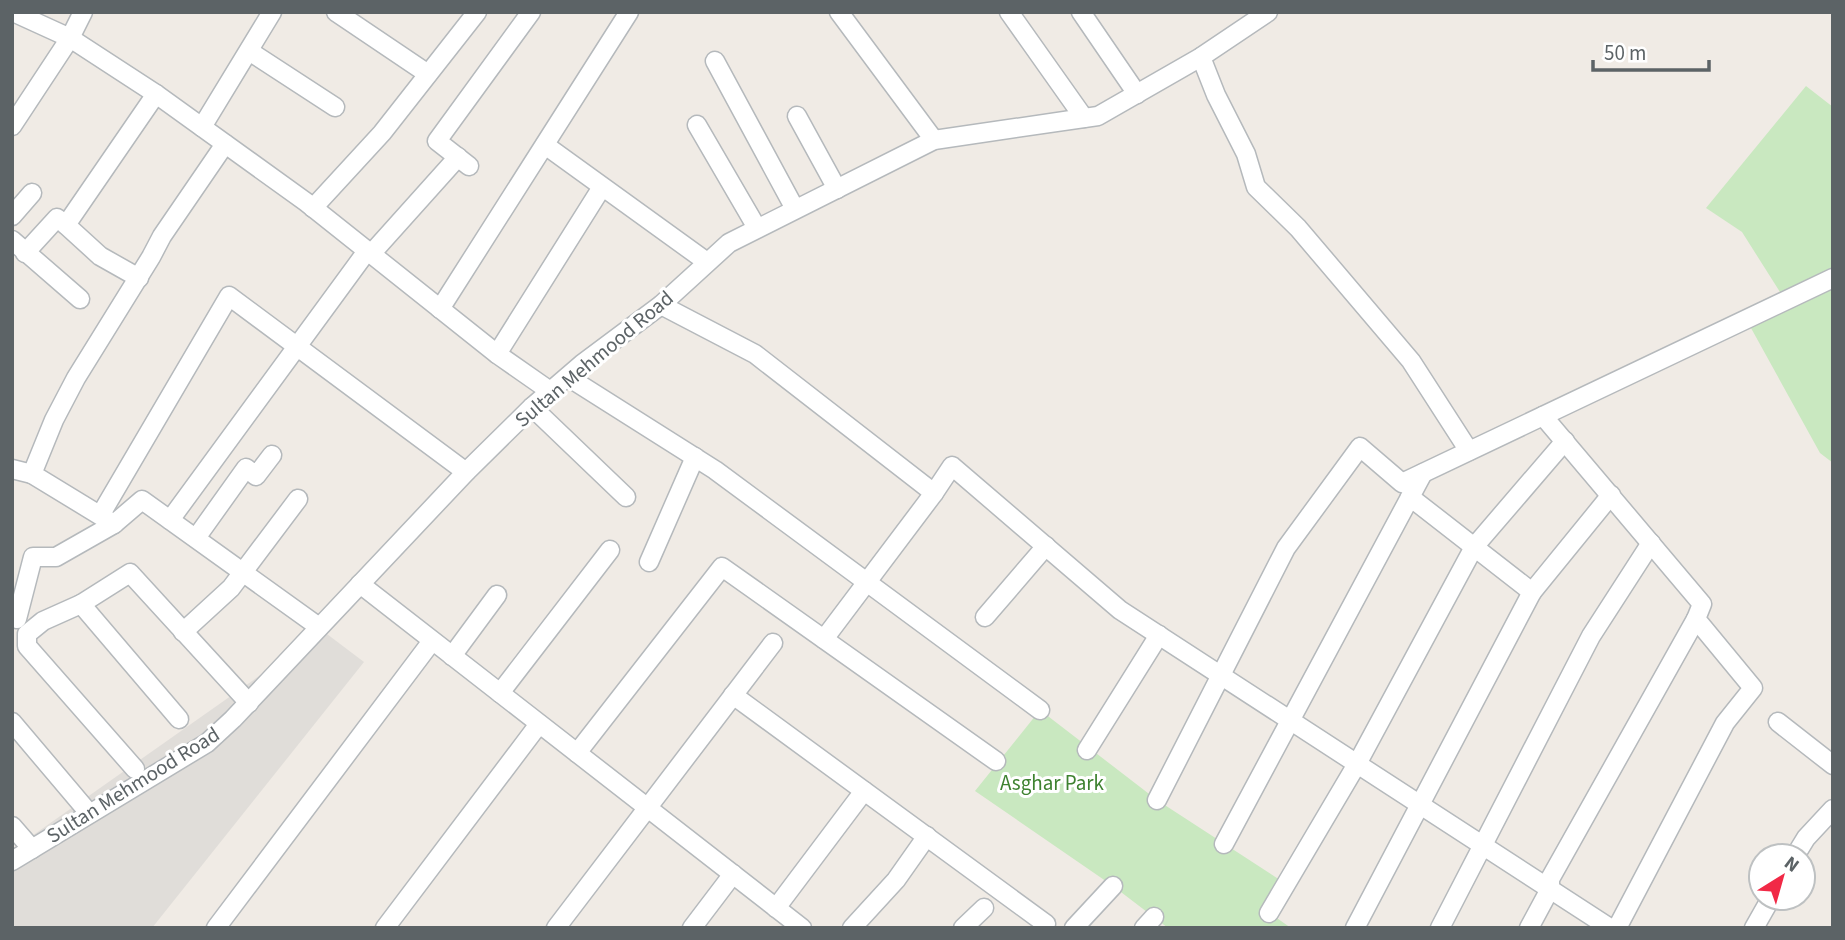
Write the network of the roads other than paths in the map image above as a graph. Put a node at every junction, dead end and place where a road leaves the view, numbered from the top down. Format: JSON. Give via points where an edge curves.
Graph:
{"nodes":[{"id":1,"x":13,"y":12,"type":"edge"},
{"id":2,"x":83,"y":12,"type":"edge"},
{"id":3,"x":272,"y":12,"type":"edge"},
{"id":4,"x":336,"y":12,"type":"edge"},
{"id":5,"x":477,"y":12,"type":"edge"},
{"id":6,"x":531,"y":12,"type":"edge"},
{"id":7,"x":839,"y":12,"type":"edge"},
{"id":8,"x":1009,"y":12,"type":"edge"},
{"id":9,"x":1081,"y":12,"type":"edge"},
{"id":10,"x":625,"y":14,"type":"edge"},
{"id":11,"x":1260,"y":14,"type":"edge"},
{"id":12,"x":70,"y":38,"type":"junction"},
{"id":13,"x":249,"y":51,"type":"junction"},
{"id":14,"x":1201,"y":57,"type":"junction"},
{"id":15,"x":716,"y":61,"type":"dead end"},
{"id":16,"x":428,"y":74,"type":"junction"},
{"id":17,"x":1137,"y":93,"type":"junction"},
{"id":18,"x":156,"y":94,"type":"junction"},
{"id":19,"x":335,"y":107,"type":"dead end"},
{"id":20,"x":797,"y":116,"type":"dead end"},
{"id":21,"x":1084,"y":118,"type":"junction"},
{"id":22,"x":698,"y":125,"type":"dead end"},
{"id":23,"x":12,"y":127,"type":"edge"},
{"id":24,"x":202,"y":127,"type":"junction"},
{"id":25,"x":934,"y":140,"type":"junction"},
{"id":26,"x":225,"y":144,"type":"junction"},
{"id":27,"x":545,"y":145,"type":"junction"},
{"id":28,"x":602,"y":187,"type":"junction"},
{"id":29,"x":836,"y":189,"type":"junction"},
{"id":30,"x":32,"y":193,"type":"dead end"},
{"id":31,"x":313,"y":208,"type":"junction"},
{"id":32,"x":795,"y":209,"type":"junction"},
{"id":33,"x":12,"y":216,"type":"edge"},
{"id":34,"x":66,"y":225,"type":"junction"},
{"id":35,"x":757,"y":228,"type":"junction"},
{"id":36,"x":19,"y":247,"type":"edge"},
{"id":37,"x":369,"y":253,"type":"junction"},
{"id":38,"x":707,"y":261,"type":"junction"},
{"id":39,"x":138,"y":278,"type":"junction"},
{"id":40,"x":1833,"y":278,"type":"edge"},
{"id":41,"x":80,"y":299,"type":"dead end"},
{"id":42,"x":662,"y":304,"type":"junction"},
{"id":43,"x":440,"y":309,"type":"junction"},
{"id":44,"x":296,"y":348,"type":"junction"},
{"id":45,"x":496,"y":354,"type":"junction"},
{"id":46,"x":568,"y":377,"type":"junction"},
{"id":47,"x":550,"y":391,"type":"junction"},
{"id":48,"x":532,"y":407,"type":"junction"},
{"id":49,"x":1543,"y":416,"type":"junction"},
{"id":50,"x":1565,"y":441,"type":"junction"},
{"id":51,"x":1469,"y":451,"type":"junction"},
{"id":52,"x":272,"y":455,"type":"dead end"},
{"id":53,"x":695,"y":457,"type":"junction"},
{"id":54,"x":12,"y":469,"type":"edge"},
{"id":55,"x":466,"y":472,"type":"junction"},
{"id":56,"x":1423,"y":473,"type":"junction"},
{"id":57,"x":32,"y":474,"type":"junction"},
{"id":58,"x":934,"y":493,"type":"junction"},
{"id":59,"x":1611,"y":495,"type":"junction"},
{"id":60,"x":626,"y":497,"type":"dead end"},
{"id":61,"x":1410,"y":498,"type":"junction"},
{"id":62,"x":298,"y":499,"type":"dead end"},
{"id":63,"x":107,"y":519,"type":"junction"},
{"id":64,"x":170,"y":520,"type":"junction"},
{"id":65,"x":196,"y":538,"type":"junction"},
{"id":66,"x":1651,"y":543,"type":"junction"},
{"id":67,"x":1046,"y":546,"type":"junction"},
{"id":68,"x":1474,"y":547,"type":"junction"},
{"id":69,"x":610,"y":550,"type":"dead end"},
{"id":70,"x":649,"y":562,"type":"dead end"},
{"id":71,"x":242,"y":572,"type":"junction"},
{"id":72,"x":867,"y":582,"type":"junction"},
{"id":73,"x":360,"y":584,"type":"junction"},
{"id":74,"x":1532,"y":592,"type":"junction"},
{"id":75,"x":497,"y":595,"type":"dead end"},
{"id":76,"x":81,"y":604,"type":"junction"},
{"id":77,"x":985,"y":617,"type":"dead end"},
{"id":78,"x":17,"y":619,"type":"dead end"},
{"id":79,"x":1696,"y":619,"type":"junction"},
{"id":80,"x":319,"y":627,"type":"junction"},
{"id":81,"x":183,"y":632,"type":"junction"},
{"id":82,"x":1159,"y":635,"type":"junction"},
{"id":83,"x":824,"y":639,"type":"junction"},
{"id":84,"x":432,"y":641,"type":"junction"},
{"id":85,"x":773,"y":643,"type":"dead end"},
{"id":86,"x":452,"y":656,"type":"junction"},
{"id":87,"x":1221,"y":676,"type":"junction"},
{"id":88,"x":500,"y":693,"type":"junction"},
{"id":89,"x":733,"y":695,"type":"junction"},
{"id":90,"x":248,"y":703,"type":"junction"},
{"id":91,"x":1040,"y":710,"type":"dead end"},
{"id":92,"x":179,"y":719,"type":"dead end"},
{"id":93,"x":1291,"y":721,"type":"junction"},
{"id":94,"x":12,"y":722,"type":"edge"},
{"id":95,"x":1778,"y":722,"type":"dead end"},
{"id":96,"x":539,"y":724,"type":"junction"},
{"id":97,"x":1087,"y":750,"type":"dead end"},
{"id":98,"x":577,"y":753,"type":"junction"},
{"id":99,"x":996,"y":761,"type":"dead end"},
{"id":100,"x":1357,"y":764,"type":"junction"},
{"id":101,"x":1833,"y":765,"type":"edge"},
{"id":102,"x":135,"y":769,"type":"dead end"},
{"id":103,"x":864,"y":791,"type":"junction"},
{"id":104,"x":1157,"y":800,"type":"dead end"},
{"id":105,"x":1420,"y":804,"type":"junction"},
{"id":106,"x":647,"y":807,"type":"junction"},
{"id":107,"x":1833,"y":809,"type":"edge"},
{"id":108,"x":89,"y":813,"type":"junction"},
{"id":109,"x":12,"y":826,"type":"edge"},
{"id":110,"x":926,"y":836,"type":"junction"},
{"id":111,"x":1804,"y":842,"type":"edge"},
{"id":112,"x":1224,"y":844,"type":"dead end"},
{"id":113,"x":1483,"y":846,"type":"junction"},
{"id":114,"x":32,"y":849,"type":"junction"},
{"id":115,"x":12,"y":861,"type":"edge"},
{"id":116,"x":733,"y":874,"type":"junction"},
{"id":117,"x":1113,"y":886,"type":"dead end"},
{"id":118,"x":1550,"y":889,"type":"junction"},
{"id":119,"x":776,"y":908,"type":"junction"},
{"id":120,"x":984,"y":908,"type":"dead end"},
{"id":121,"x":1763,"y":912,"type":"edge"},
{"id":122,"x":1269,"y":913,"type":"dead end"},
{"id":123,"x":1046,"y":924,"type":"dead end"},
{"id":124,"x":216,"y":928,"type":"edge"},
{"id":125,"x":384,"y":928,"type":"edge"},
{"id":126,"x":556,"y":928,"type":"edge"},
{"id":127,"x":692,"y":928,"type":"edge"},
{"id":128,"x":802,"y":928,"type":"edge"},
{"id":129,"x":852,"y":928,"type":"edge"},
{"id":130,"x":964,"y":928,"type":"edge"},
{"id":131,"x":1074,"y":928,"type":"edge"},
{"id":132,"x":1354,"y":928,"type":"edge"},
{"id":133,"x":1440,"y":928,"type":"edge"},
{"id":134,"x":1529,"y":928,"type":"edge"},
{"id":135,"x":1610,"y":928,"type":"edge"},
{"id":136,"x":1617,"y":928,"type":"edge"},
{"id":137,"x":1754,"y":928,"type":"edge"}],
"edges":[{"from":1,"to":12,"type":"street"},
{"from":2,"to":12,"type":"street"},
{"from":3,"to":13,"type":"street"},
{"from":4,"to":16,"type":"street"},
{"from":5,"to":16,"type":"street"},
{"from":6,"to":37,"type":"street","via":[[437,141],[463,161]]},
{"from":7,"to":25,"type":"street"},
{"from":8,"to":21,"type":"street"},
{"from":9,"to":17,"type":"street"},
{"from":10,"to":27,"type":"street"},
{"from":11,"to":14,"type":"street","name":"Sultan Mehmood Road"},
{"from":12,"to":18,"type":"street"},
{"from":12,"to":23,"type":"street"},
{"from":13,"to":19,"type":"street"},
{"from":13,"to":24,"type":"street"},
{"from":14,"to":17,"type":"street","name":"Sultan Mehmood Road"},
{"from":14,"to":51,"type":"street","via":[[1246,153],[1256,187],[1298,228],[1411,361]]},
{"from":15,"to":32,"type":"street"},
{"from":16,"to":31,"type":"street","via":[[382,133]]},
{"from":17,"to":21,"type":"street","name":"Sultan Mehmood Road","via":[[1098,116]]},
{"from":18,"to":24,"type":"street"},
{"from":18,"to":34,"type":"street"},
{"from":20,"to":29,"type":"street"},
{"from":21,"to":25,"type":"street","name":"Sultan Mehmood Road"},
{"from":22,"to":35,"type":"street"},
{"from":24,"to":26,"type":"street"},
{"from":25,"to":29,"type":"street","name":"Sultan Mehmood Road"},
{"from":26,"to":31,"type":"street"},
{"from":26,"to":39,"type":"street"},
{"from":27,"to":28,"type":"street"},
{"from":27,"to":43,"type":"street"},
{"from":28,"to":38,"type":"street"},
{"from":28,"to":45,"type":"street"},
{"from":29,"to":32,"type":"street","name":"Sultan Mehmood Road"},
{"from":30,"to":33,"type":"street"},
{"from":31,"to":37,"type":"street"},
{"from":32,"to":35,"type":"street","name":"Sultan Mehmood Road"},
{"from":34,"to":36,"type":"street","via":[[57,218]]},
{"from":34,"to":39,"type":"street","via":[[100,256]]},
{"from":35,"to":38,"type":"street","name":"Sultan Mehmood Road"},
{"from":36,"to":41,"type":"street"},
{"from":37,"to":43,"type":"street"},
{"from":37,"to":44,"type":"street"},
{"from":38,"to":42,"type":"street","name":"Sultan Mehmood Road"},
{"from":39,"to":57,"type":"street","via":[[76,378]]},
{"from":40,"to":49,"type":"street"},
{"from":42,"to":46,"type":"street","name":"Sultan Mehmood Road"},
{"from":42,"to":58,"type":"street","via":[[755,354]]},
{"from":43,"to":45,"type":"street"},
{"from":44,"to":55,"type":"street"},
{"from":44,"to":63,"type":"street","via":[[229,296]]},
{"from":44,"to":64,"type":"street"},
{"from":45,"to":47,"type":"street"},
{"from":46,"to":47,"type":"street","name":"Sultan Mehmood Road"},
{"from":46,"to":53,"type":"street"},
{"from":47,"to":48,"type":"street","name":"Sultan Mehmood Road"},
{"from":48,"to":55,"type":"street","name":"Sultan Mehmood Road"},
{"from":48,"to":60,"type":"street"},
{"from":49,"to":50,"type":"street"},
{"from":49,"to":51,"type":"street"},
{"from":50,"to":59,"type":"street"},
{"from":50,"to":68,"type":"street"},
{"from":51,"to":56,"type":"street"},
{"from":52,"to":65,"type":"street","via":[[256,475],[246,468]]},
{"from":53,"to":70,"type":"street"},
{"from":53,"to":72,"type":"street"},
{"from":54,"to":57,"type":"street"},
{"from":55,"to":73,"type":"street","name":"Sultan Mehmood Road"},
{"from":56,"to":61,"type":"street"},
{"from":56,"to":87,"type":"street","via":[[1402,483],[1360,447],[1286,548]]},
{"from":57,"to":63,"type":"street"},
{"from":58,"to":67,"type":"street","via":[[952,466]]},
{"from":58,"to":72,"type":"street"},
{"from":59,"to":66,"type":"street"},
{"from":59,"to":74,"type":"street"},
{"from":61,"to":68,"type":"street"},
{"from":61,"to":93,"type":"street"},
{"from":62,"to":71,"type":"street"},
{"from":63,"to":64,"type":"street","via":[[142,499]]},
{"from":63,"to":78,"type":"street","via":[[56,557],[33,557]]},
{"from":64,"to":65,"type":"street"},
{"from":65,"to":71,"type":"street"},
{"from":66,"to":79,"type":"street","via":[[1702,604]]},
{"from":66,"to":113,"type":"street","via":[[1591,636]]},
{"from":67,"to":77,"type":"street"},
{"from":67,"to":82,"type":"street","via":[[1120,610]]},
{"from":68,"to":74,"type":"street"},
{"from":68,"to":100,"type":"street"},
{"from":69,"to":88,"type":"street"},
{"from":71,"to":80,"type":"street"},
{"from":71,"to":81,"type":"street"},
{"from":72,"to":83,"type":"street"},
{"from":72,"to":91,"type":"street"},
{"from":73,"to":80,"type":"street","name":"Sultan Mehmood Road"},
{"from":73,"to":84,"type":"street"},
{"from":74,"to":105,"type":"street"},
{"from":75,"to":86,"type":"street"},
{"from":76,"to":81,"type":"street","via":[[130,573]]},
{"from":76,"to":92,"type":"street"},
{"from":76,"to":102,"type":"street","via":[[43,621],[27,634],[27,646]]},
{"from":79,"to":118,"type":"street","via":[[1550,879]]},
{"from":79,"to":136,"type":"street","via":[[1753,688],[1725,723]]},
{"from":80,"to":90,"type":"street","name":"Sultan Mehmood Road"},
{"from":81,"to":90,"type":"street"},
{"from":82,"to":87,"type":"street"},
{"from":82,"to":97,"type":"street"},
{"from":83,"to":98,"type":"street","via":[[722,567]]},
{"from":83,"to":99,"type":"street"},
{"from":84,"to":86,"type":"street"},
{"from":84,"to":124,"type":"street"},
{"from":85,"to":89,"type":"street"},
{"from":86,"to":88,"type":"street"},
{"from":87,"to":93,"type":"street"},
{"from":87,"to":104,"type":"street"},
{"from":88,"to":96,"type":"street"},
{"from":89,"to":103,"type":"street"},
{"from":89,"to":106,"type":"street"},
{"from":90,"to":108,"type":"street","name":"Sultan Mehmood Road","via":[[207,743]]},
{"from":93,"to":100,"type":"street"},
{"from":93,"to":112,"type":"street"},
{"from":94,"to":108,"type":"street"},
{"from":95,"to":101,"type":"street"},
{"from":96,"to":98,"type":"street"},
{"from":96,"to":125,"type":"street"},
{"from":98,"to":106,"type":"street"},
{"from":100,"to":105,"type":"street"},
{"from":100,"to":122,"type":"street"},
{"from":103,"to":110,"type":"street"},
{"from":103,"to":119,"type":"street"},
{"from":105,"to":113,"type":"street"},
{"from":105,"to":132,"type":"street"},
{"from":106,"to":116,"type":"street"},
{"from":106,"to":126,"type":"street"},
{"from":107,"to":111,"type":"street"},
{"from":108,"to":114,"type":"street","name":"Sultan Mehmood Road"},
{"from":109,"to":114,"type":"street"},
{"from":110,"to":123,"type":"street"},
{"from":110,"to":129,"type":"street","via":[[896,880]]},
{"from":113,"to":118,"type":"street"},
{"from":113,"to":133,"type":"street"},
{"from":114,"to":115,"type":"street","name":"Sultan Mehmood Road"},
{"from":116,"to":119,"type":"street"},
{"from":116,"to":127,"type":"street"},
{"from":117,"to":131,"type":"street"},
{"from":118,"to":134,"type":"street"},
{"from":118,"to":135,"type":"street"},
{"from":119,"to":128,"type":"street"},
{"from":120,"to":130,"type":"street"},
{"from":121,"to":137,"type":"street"}]}
